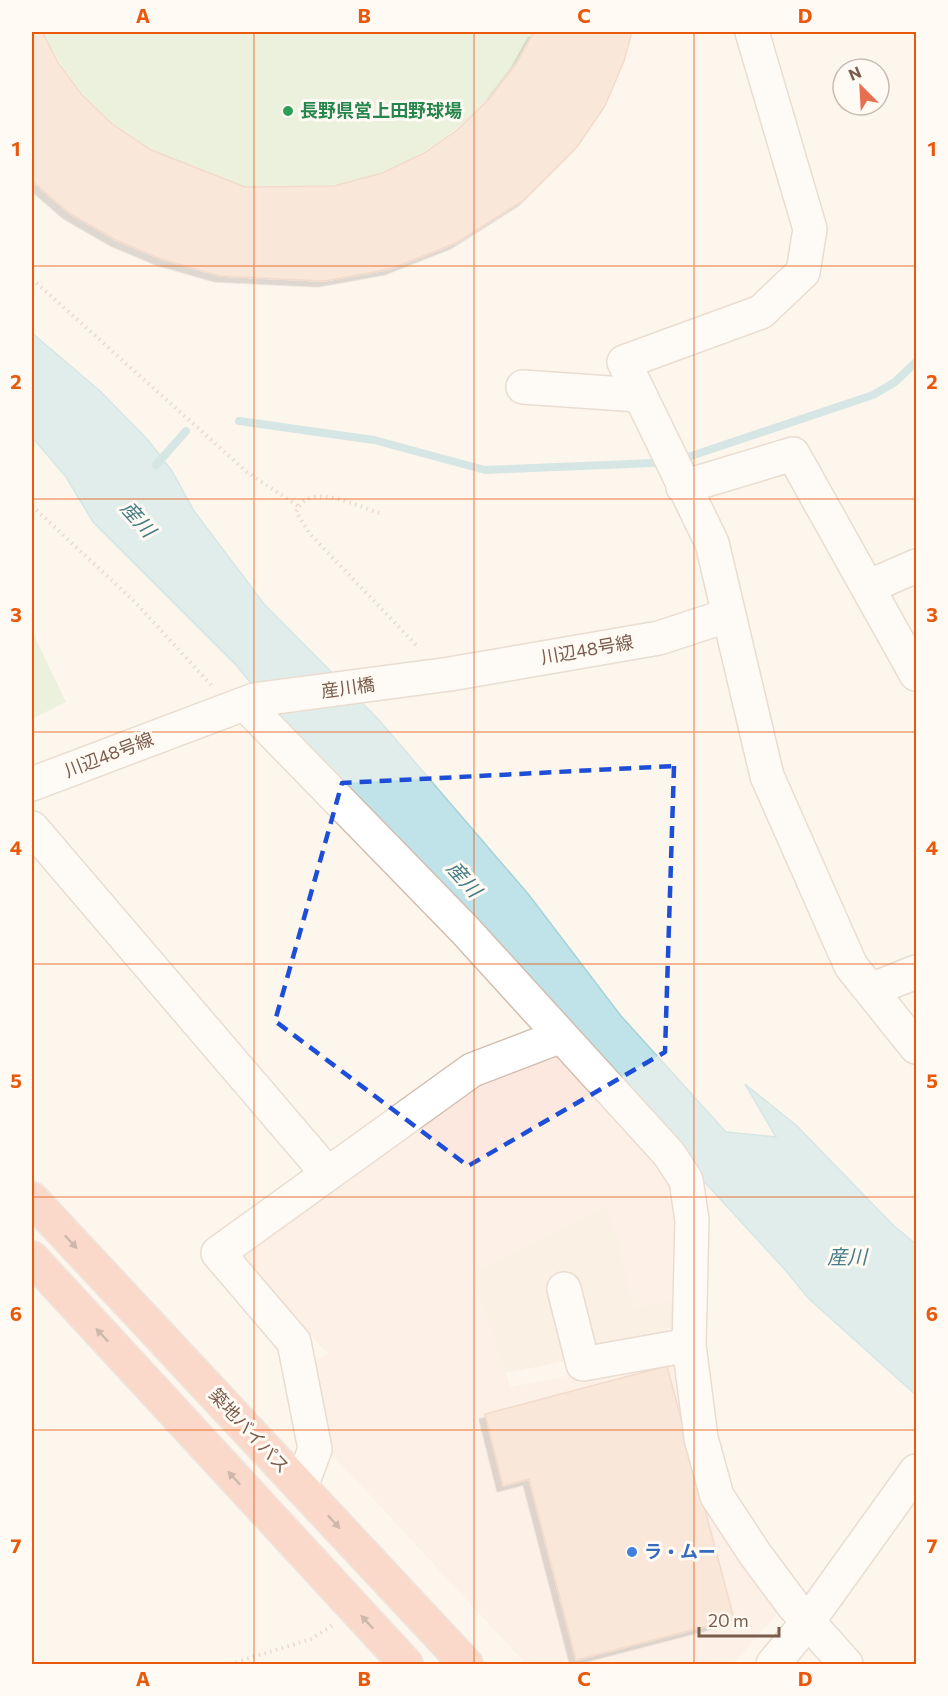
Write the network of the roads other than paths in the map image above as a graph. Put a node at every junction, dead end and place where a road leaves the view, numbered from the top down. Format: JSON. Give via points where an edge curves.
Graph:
{"nodes":[{"id":1,"x":752,"y":32,"type":"edge"},
{"id":2,"x":523,"y":387,"type":"dead end"},
{"id":3,"x":638,"y":394,"type":"junction"},
{"id":4,"x":683,"y":487,"type":"junction"},
{"id":5,"x":916,"y":566,"type":"edge"},
{"id":6,"x":868,"y":587,"type":"junction"},
{"id":7,"x":729,"y":615,"type":"junction"},
{"id":8,"x":916,"y":674,"type":"edge"},
{"id":9,"x":446,"y":675,"type":"joint"},
{"id":10,"x":243,"y":704,"type":"junction"},
{"id":11,"x":32,"y":784,"type":"edge"},
{"id":12,"x":32,"y":828,"type":"edge"},
{"id":13,"x":916,"y":972,"type":"edge"},
{"id":14,"x":871,"y":990,"type":"junction"},
{"id":15,"x":561,"y":1036,"type":"junction"},
{"id":16,"x":916,"y":1047,"type":"edge"},
{"id":17,"x":328,"y":1174,"type":"junction"},
{"id":18,"x":32,"y":1199,"type":"edge"},
{"id":19,"x":32,"y":1258,"type":"edge"},
{"id":20,"x":564,"y":1289,"type":"dead end"},
{"id":21,"x":689,"y":1345,"type":"junction"},
{"id":22,"x":916,"y":1472,"type":"edge"},
{"id":23,"x":301,"y":1487,"type":"junction"},
{"id":24,"x":807,"y":1623,"type":"junction"},
{"id":25,"x":406,"y":1665,"type":"edge"},
{"id":26,"x":466,"y":1665,"type":"edge"},
{"id":27,"x":773,"y":1665,"type":"edge"},
{"id":28,"x":846,"y":1665,"type":"edge"}],
"edges":[{"from":1,"to":3,"type":"street","via":[[810,229],[803,272],[760,312],[624,362]]},
{"from":2,"to":3,"type":"street"},
{"from":3,"to":4,"type":"street"},
{"from":4,"to":6,"type":"street","via":[[793,454]]},
{"from":4,"to":7,"type":"street","via":[[712,543]]},
{"from":5,"to":6,"type":"street"},
{"from":6,"to":8,"type":"street"},
{"from":7,"to":9,"type":"street","name":"川辺48号線","via":[[659,638]]},
{"from":7,"to":14,"type":"street","via":[[767,776],[851,966]]},
{"from":9,"to":10,"type":"street","name":"産川橋"},
{"from":10,"to":11,"type":"street","name":"川辺48号線"},
{"from":10,"to":15,"type":"street","via":[[464,929]]},
{"from":12,"to":17,"type":"street"},
{"from":13,"to":14,"type":"street"},
{"from":14,"to":16,"type":"street"},
{"from":15,"to":17,"type":"street","via":[[472,1070]]},
{"from":15,"to":21,"type":"street","via":[[669,1154],[686,1180],[692,1220]]},
{"from":17,"to":23,"type":"street","via":[[218,1253],[294,1342],[315,1449]]},
{"from":18,"to":23,"type":"highway","name":"築地バイパス","one_way":true},
{"from":25,"to":19,"type":"highway","one_way":true},
{"from":20,"to":21,"type":"street","via":[[583,1364]]},
{"from":21,"to":24,"type":"street","via":[[701,1438],[717,1496]]},
{"from":22,"to":24,"type":"street"},
{"from":23,"to":26,"type":"highway","name":"築地バイパス","one_way":true},
{"from":24,"to":27,"type":"street"},
{"from":24,"to":28,"type":"street"}]}
